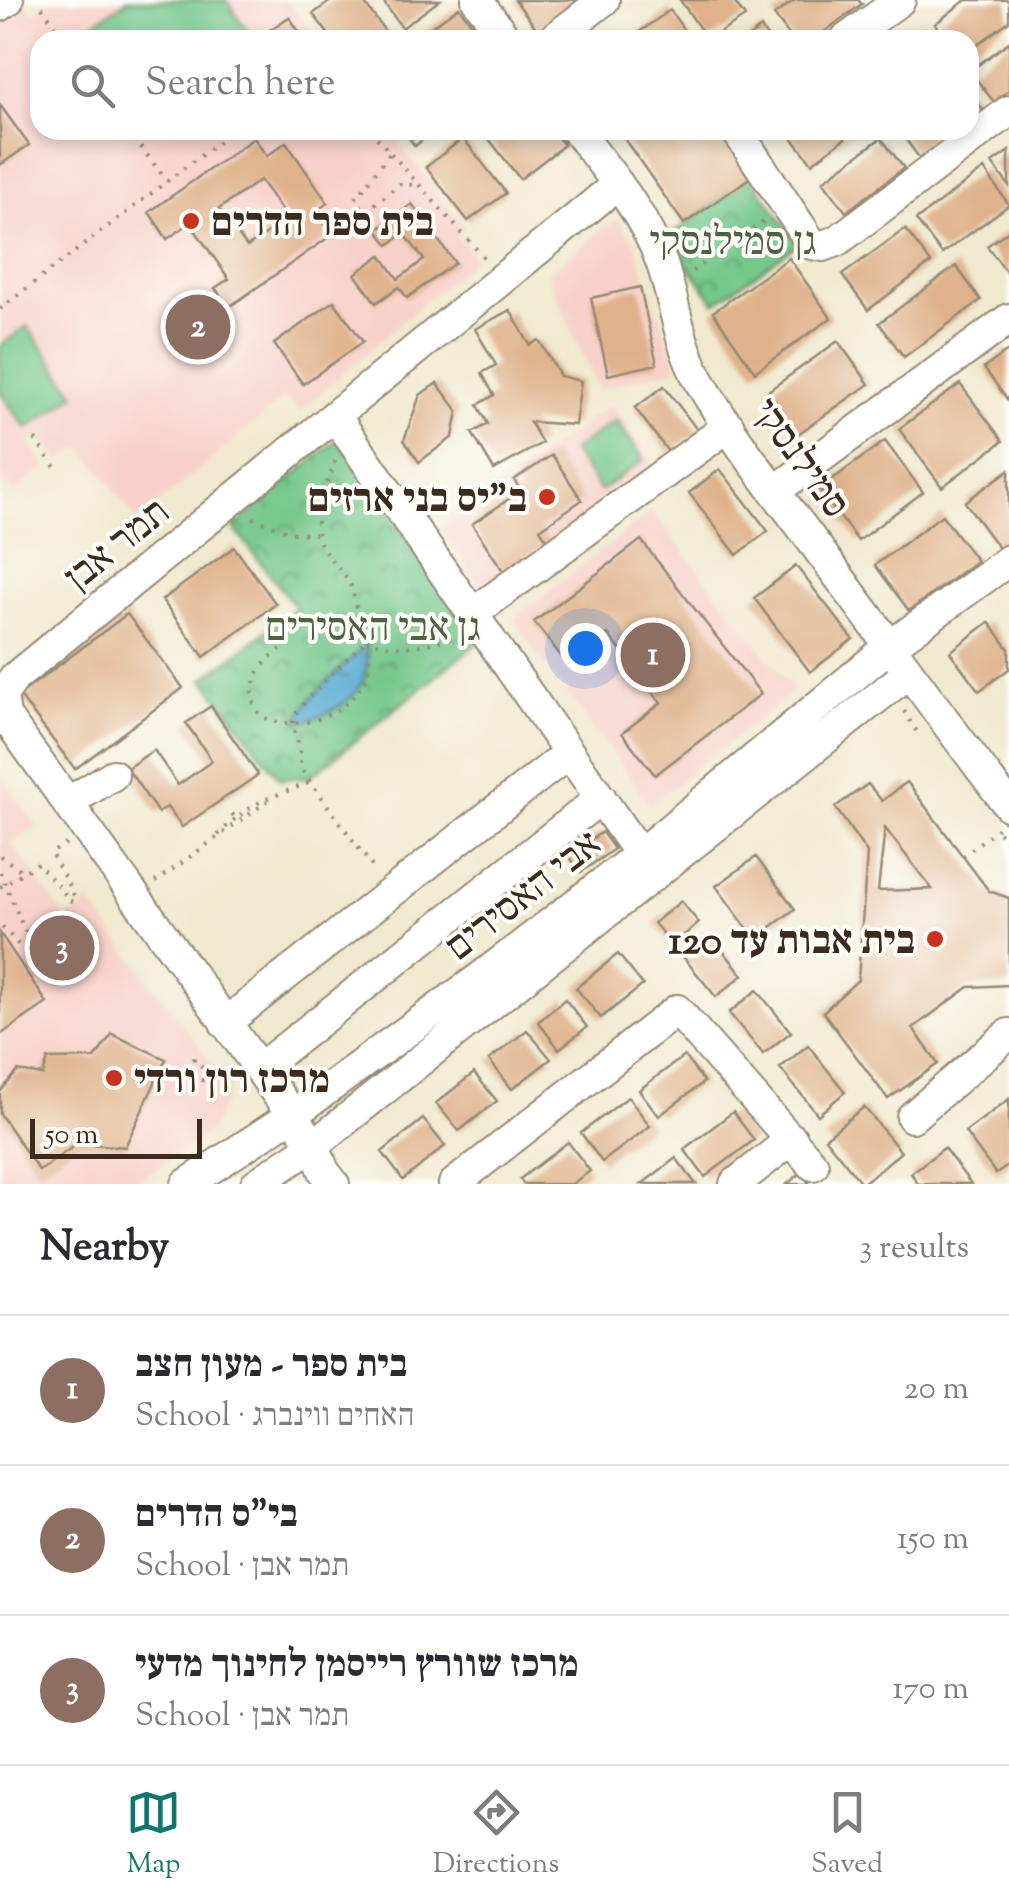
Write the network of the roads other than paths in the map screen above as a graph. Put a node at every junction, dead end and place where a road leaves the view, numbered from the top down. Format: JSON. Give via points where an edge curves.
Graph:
{"nodes":[{"id":1,"x":8,"y":0,"type":"edge"},
{"id":2,"x":477,"y":0,"type":"edge"},
{"id":3,"x":604,"y":0,"type":"edge"},
{"id":4,"x":884,"y":5,"type":"edge"},
{"id":5,"x":0,"y":6,"type":"edge"},
{"id":6,"x":499,"y":30,"type":"edge"},
{"id":7,"x":565,"y":30,"type":"edge"},
{"id":8,"x":856,"y":30,"type":"edge"},
{"id":9,"x":1009,"y":111,"type":"edge"},
{"id":10,"x":979,"y":134,"type":"edge"},
{"id":11,"x":584,"y":140,"type":"edge"},
{"id":12,"x":743,"y":140,"type":"edge"},
{"id":13,"x":971,"y":140,"type":"edge"},
{"id":14,"x":618,"y":184,"type":"junction"},
{"id":15,"x":1009,"y":319,"type":"edge"},
{"id":16,"x":335,"y":416,"type":"junction"},
{"id":17,"x":729,"y":426,"type":"junction"},
{"id":18,"x":776,"y":492,"type":"junction"},
{"id":19,"x":1009,"y":560,"type":"edge"},
{"id":20,"x":475,"y":617,"type":"junction"},
{"id":21,"x":890,"y":646,"type":"junction"},
{"id":22,"x":907,"y":674,"type":"junction"},
{"id":23,"x":3,"y":718,"type":"edge"},
{"id":24,"x":569,"y":752,"type":"junction"},
{"id":25,"x":113,"y":776,"type":"dead end"},
{"id":26,"x":601,"y":798,"type":"junction"},
{"id":27,"x":67,"y":803,"type":"junction"},
{"id":28,"x":1009,"y":806,"type":"edge"},
{"id":29,"x":647,"y":864,"type":"junction"},
{"id":30,"x":225,"y":1023,"type":"junction"},
{"id":31,"x":1009,"y":1034,"type":"edge"},
{"id":32,"x":259,"y":1069,"type":"junction"},
{"id":33,"x":292,"y":1115,"type":"junction"},
{"id":34,"x":912,"y":1118,"type":"dead end"},
{"id":35,"x":792,"y":1139,"type":"junction"},
{"id":36,"x":314,"y":1146,"type":"junction"},
{"id":37,"x":813,"y":1165,"type":"dead end"},
{"id":38,"x":188,"y":1184,"type":"edge"},
{"id":39,"x":256,"y":1184,"type":"edge"},
{"id":40,"x":334,"y":1184,"type":"edge"},
{"id":41,"x":354,"y":1184,"type":"edge"},
{"id":42,"x":454,"y":1184,"type":"edge"},
{"id":43,"x":735,"y":1184,"type":"edge"}],
"edges":[{"from":1,"to":5,"type":"street"},
{"from":2,"to":6,"type":"street"},
{"from":3,"to":7,"type":"street"},
{"from":4,"to":8,"type":"street"},
{"from":9,"to":10,"type":"street"},
{"from":11,"to":14,"type":"street","name":"סמילנסקי"},
{"from":12,"to":13,"type":"street","via":[[812,244],[823,246]]},
{"from":14,"to":16,"type":"street","name":"תמר אבן"},
{"from":14,"to":17,"type":"street","name":"סמילנסקי","via":[[650,235],[699,379]]},
{"from":15,"to":18,"type":"street"},
{"from":16,"to":20,"type":"street"},
{"from":16,"to":23,"type":"street","name":"תמר אבן","via":[[14,678],[2,695]]},
{"from":17,"to":18,"type":"street","name":"סמילנסקי"},
{"from":17,"to":20,"type":"street"},
{"from":18,"to":21,"type":"street","name":"סמילנסקי"},
{"from":19,"to":21,"type":"street","name":"אבי האסירים"},
{"from":20,"to":24,"type":"street"},
{"from":21,"to":22,"type":"street","name":"סמילנסקי"},
{"from":21,"to":29,"type":"street","name":"אבי האסירים"},
{"from":22,"to":28,"type":"street","name":"סמילנסקי"},
{"from":22,"to":29,"type":"street","name":"אבי האסירים"},
{"from":23,"to":27,"type":"street","name":"תמר אבן"},
{"from":24,"to":26,"type":"street"},
{"from":24,"to":30,"type":"street"},
{"from":25,"to":27,"type":"street"},
{"from":26,"to":29,"type":"street"},
{"from":26,"to":32,"type":"street"},
{"from":27,"to":30,"type":"street","name":"תמר אבן"},
{"from":29,"to":33,"type":"street","name":"אבי האסירים"},
{"from":29,"to":36,"type":"street","name":"אבי האסירים"},
{"from":30,"to":32,"type":"street","name":"תמר אבן"},
{"from":31,"to":34,"type":"street"},
{"from":32,"to":33,"type":"street","name":"תמר אבן"},
{"from":33,"to":36,"type":"street","name":"תמר אבן"},
{"from":33,"to":38,"type":"street","name":"אבי האסירים"},
{"from":35,"to":37,"type":"street"},
{"from":35,"to":42,"type":"street","via":[[677,1010]]},
{"from":35,"to":43,"type":"street"},
{"from":36,"to":39,"type":"street","name":"אבי האסירים"},
{"from":36,"to":40,"type":"street"},
{"from":36,"to":41,"type":"street","via":[[333,1156]]}]}
